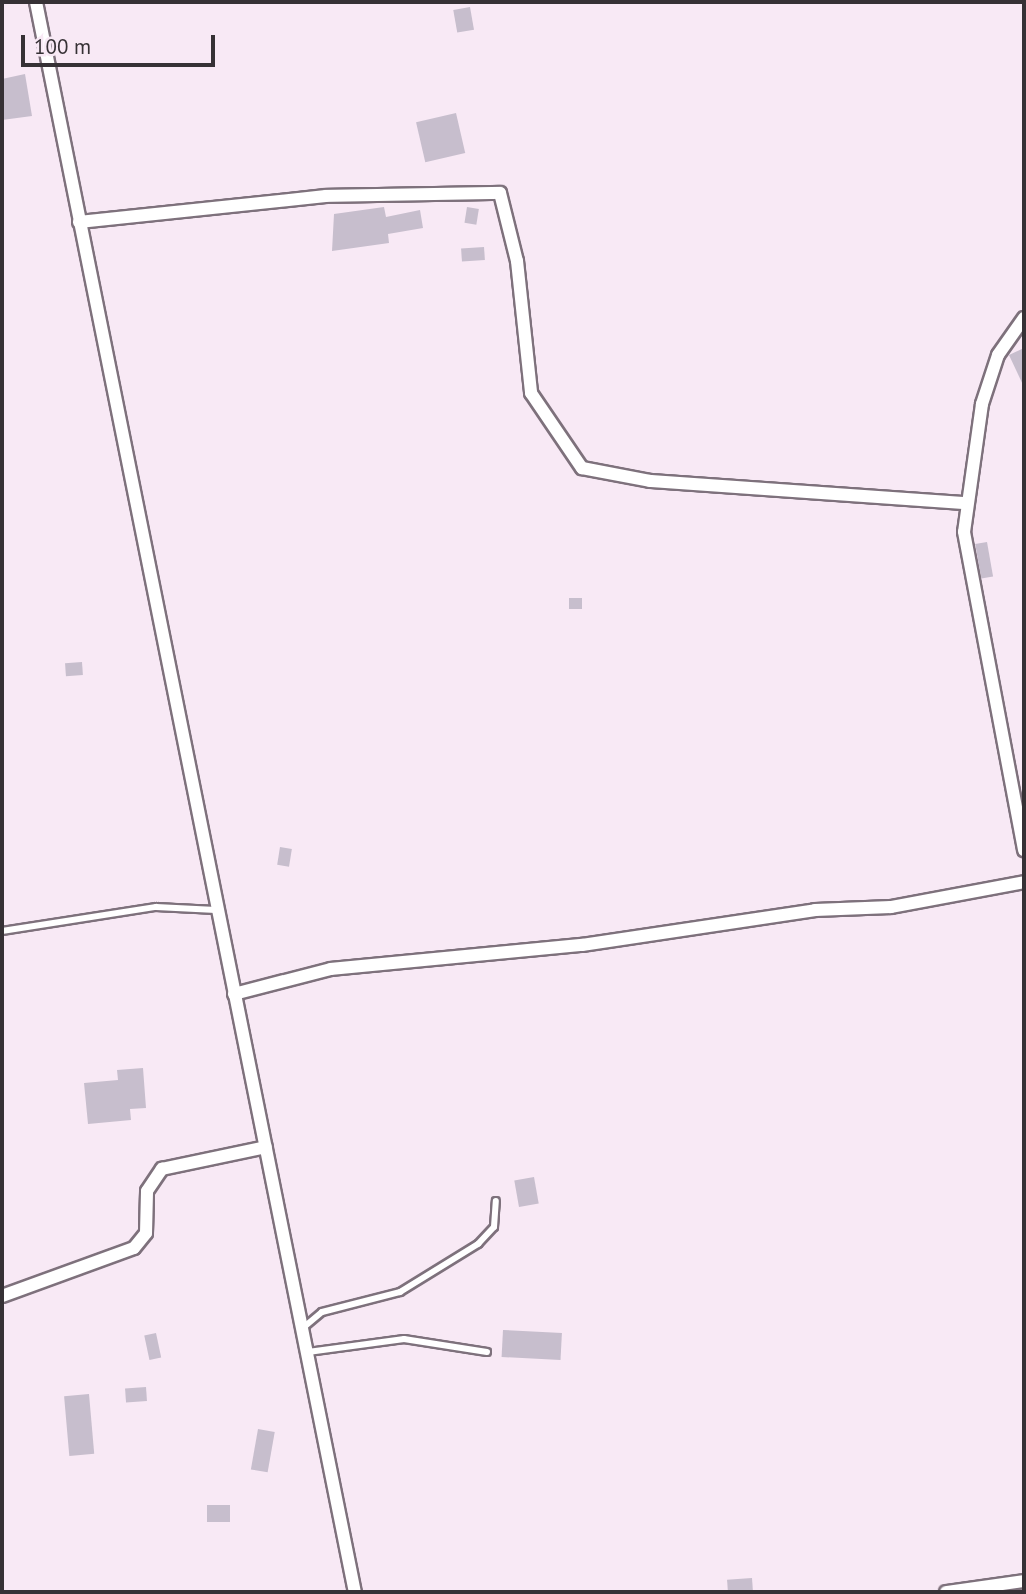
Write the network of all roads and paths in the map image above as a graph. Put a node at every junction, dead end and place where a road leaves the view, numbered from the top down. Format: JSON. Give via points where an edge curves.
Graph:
{"nodes":[{"id":1,"x":36,"y":2,"type":"edge"},
{"id":2,"x":79,"y":222,"type":"junction"},
{"id":3,"x":1024,"y":318,"type":"edge"},
{"id":4,"x":964,"y":503,"type":"junction"},
{"id":5,"x":1024,"y":850,"type":"edge"},
{"id":6,"x":1024,"y":883,"type":"edge"},
{"id":7,"x":216,"y":910,"type":"junction"},
{"id":8,"x":2,"y":931,"type":"edge"},
{"id":9,"x":234,"y":995,"type":"junction"},
{"id":10,"x":266,"y":1147,"type":"junction"},
{"id":11,"x":496,"y":1201,"type":"dead end"},
{"id":12,"x":2,"y":1296,"type":"edge"},
{"id":13,"x":303,"y":1328,"type":"junction"},
{"id":14,"x":486,"y":1352,"type":"dead end"},
{"id":15,"x":308,"y":1353,"type":"junction"},
{"id":16,"x":1024,"y":1581,"type":"edge"},
{"id":17,"x":355,"y":1592,"type":"edge"},
{"id":18,"x":946,"y":1592,"type":"edge"}],
"edges":[{"from":1,"to":2,"type":"street"},
{"from":2,"to":4,"type":"street","via":[[326,195],[500,193],[515,250],[531,393],[582,468],[650,481]]},
{"from":2,"to":7,"type":"street"},
{"from":3,"to":4,"type":"street","via":[[998,355]]},
{"from":4,"to":5,"type":"street","via":[[965,560]]},
{"from":6,"to":9,"type":"street","via":[[891,907],[815,910],[582,945],[331,969]]},
{"from":7,"to":8,"type":"lane","via":[[156,907]]},
{"from":7,"to":9,"type":"street"},
{"from":9,"to":10,"type":"street"},
{"from":10,"to":12,"type":"street","via":[[162,1169],[147,1191],[146,1233],[134,1248]]},
{"from":10,"to":13,"type":"street"},
{"from":11,"to":13,"type":"lane","via":[[494,1227],[478,1244],[400,1292],[322,1312]]},
{"from":13,"to":15,"type":"street"},
{"from":14,"to":15,"type":"lane","via":[[404,1339]]},
{"from":15,"to":17,"type":"street"},
{"from":16,"to":18,"type":"street"}]}
